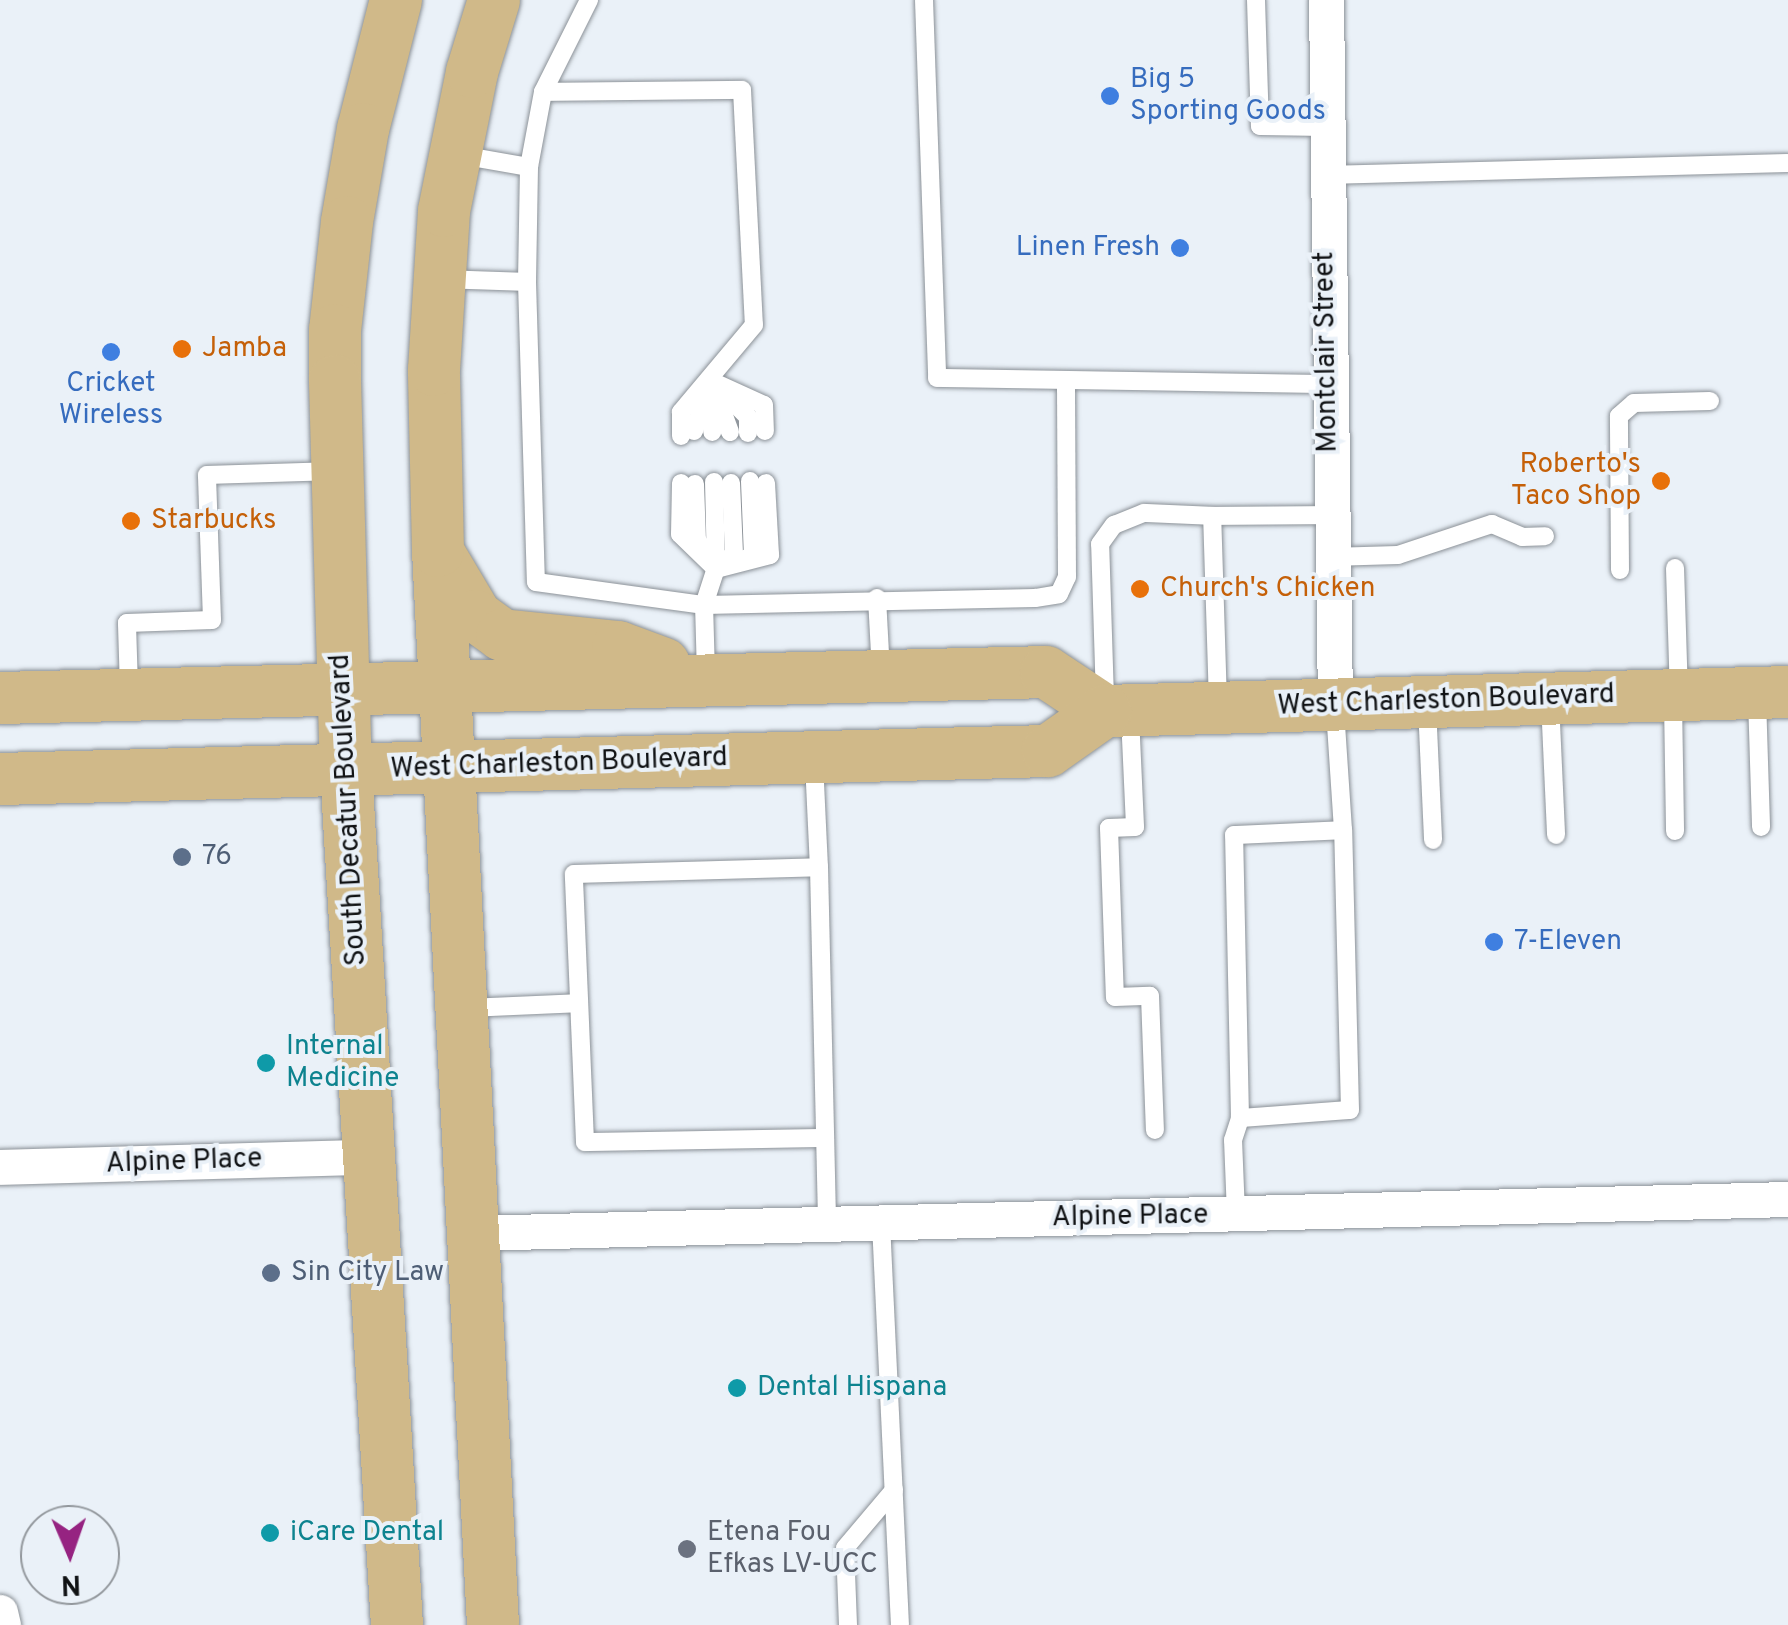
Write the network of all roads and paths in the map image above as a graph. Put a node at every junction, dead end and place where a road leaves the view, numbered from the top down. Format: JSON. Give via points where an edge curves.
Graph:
{"nodes":[{"id":1,"x":396,"y":0,"type":"edge"},
{"id":2,"x":494,"y":0,"type":"edge"},
{"id":3,"x":589,"y":0,"type":"edge"},
{"id":4,"x":924,"y":0,"type":"edge"},
{"id":5,"x":1256,"y":0,"type":"edge"},
{"id":6,"x":1326,"y":0,"type":"edge"},
{"id":7,"x":543,"y":92,"type":"junction"},
{"id":8,"x":1326,"y":127,"type":"junction"},
{"id":9,"x":454,"y":154,"type":"junction"},
{"id":10,"x":1788,"y":163,"type":"edge"},
{"id":11,"x":529,"y":167,"type":"junction"},
{"id":12,"x":1325,"y":175,"type":"junction"},
{"id":13,"x":438,"y":278,"type":"junction"},
{"id":14,"x":527,"y":282,"type":"junction"},
{"id":15,"x":710,"y":380,"type":"junction"},
{"id":16,"x":1066,"y":380,"type":"junction"},
{"id":17,"x":1328,"y":384,"type":"junction"},
{"id":18,"x":1710,"y":401,"type":"dead end"},
{"id":19,"x":722,"y":432,"type":"junction"},
{"id":20,"x":336,"y":470,"type":"junction"},
{"id":21,"x":723,"y":483,"type":"junction"},
{"id":22,"x":1330,"y":515,"type":"junction"},
{"id":23,"x":1212,"y":516,"type":"junction"},
{"id":24,"x":1545,"y":536,"type":"dead end"},
{"id":25,"x":438,"y":551,"type":"junction"},
{"id":26,"x":1330,"y":557,"type":"junction"},
{"id":27,"x":1675,"y":568,"type":"dead end"},
{"id":28,"x":716,"y":569,"type":"junction"},
{"id":29,"x":1620,"y":570,"type":"dead end"},
{"id":30,"x":877,"y":598,"type":"junction"},
{"id":31,"x":704,"y":605,"type":"junction"},
{"id":32,"x":881,"y":676,"type":"junction"},
{"id":33,"x":706,"y":680,"type":"junction"},
{"id":34,"x":445,"y":686,"type":"junction"},
{"id":35,"x":344,"y":688,"type":"junction"},
{"id":36,"x":1773,"y":692,"type":"edge"},
{"id":37,"x":130,"y":694,"type":"junction"},
{"id":38,"x":1676,"y":695,"type":"junction"},
{"id":39,"x":0,"y":698,"type":"edge"},
{"id":40,"x":1550,"y":698,"type":"junction"},
{"id":41,"x":1426,"y":702,"type":"junction"},
{"id":42,"x":1335,"y":704,"type":"junction"},
{"id":43,"x":1218,"y":708,"type":"junction"},
{"id":44,"x":1118,"y":711,"type":"junction"},
{"id":45,"x":813,"y":757,"type":"junction"},
{"id":46,"x":449,"y":768,"type":"junction"},
{"id":47,"x":346,"y":770,"type":"junction"},
{"id":48,"x":0,"y":779,"type":"edge"},
{"id":49,"x":1761,"y":827,"type":"dead end"},
{"id":50,"x":1343,"y":830,"type":"junction"},
{"id":51,"x":1675,"y":831,"type":"dead end"},
{"id":52,"x":1556,"y":836,"type":"dead end"},
{"id":53,"x":1433,"y":840,"type":"dead end"},
{"id":54,"x":819,"y":867,"type":"junction"},
{"id":55,"x":579,"y":1003,"type":"junction"},
{"id":56,"x":461,"y":1008,"type":"junction"},
{"id":57,"x":1240,"y":1118,"type":"junction"},
{"id":58,"x":1155,"y":1130,"type":"dead end"},
{"id":59,"x":825,"y":1138,"type":"junction"},
{"id":60,"x":367,"y":1157,"type":"junction"},
{"id":61,"x":0,"y":1167,"type":"edge"},
{"id":62,"x":1788,"y":1199,"type":"edge"},
{"id":63,"x":1236,"y":1214,"type":"junction"},
{"id":64,"x":880,"y":1223,"type":"junction"},
{"id":65,"x":827,"y":1224,"type":"junction"},
{"id":66,"x":473,"y":1233,"type":"junction"},
{"id":67,"x":894,"y":1490,"type":"junction"},
{"id":68,"x":0,"y":1612,"type":"edge"},
{"id":69,"x":3,"y":1625,"type":"edge"},
{"id":70,"x":397,"y":1625,"type":"edge"},
{"id":71,"x":494,"y":1625,"type":"edge"},
{"id":72,"x":848,"y":1625,"type":"edge"},
{"id":73,"x":900,"y":1625,"type":"edge"}],
"edges":[{"from":1,"to":20,"type":"main road","name":"South Decatur Boulevard","via":[[347,222],[334,330]]},
{"from":2,"to":9,"type":"main road"},
{"from":3,"to":7,"type":"lane"},
{"from":4,"to":16,"type":"lane","via":[[937,378]]},
{"from":5,"to":8,"type":"lane","via":[[1260,126]]},
{"from":6,"to":8,"type":"street","name":"Montclair Street"},
{"from":7,"to":11,"type":"lane"},
{"from":7,"to":15,"type":"lane","via":[[742,90],[754,325]]},
{"from":8,"to":12,"type":"street","name":"Montclair Street"},
{"from":9,"to":11,"type":"lane"},
{"from":9,"to":13,"type":"main road"},
{"from":10,"to":12,"type":"lane"},
{"from":11,"to":14,"type":"lane"},
{"from":12,"to":17,"type":"street","name":"Montclair Street"},
{"from":13,"to":14,"type":"lane"},
{"from":13,"to":25,"type":"main road"},
{"from":14,"to":31,"type":"lane","via":[[536,582]]},
{"from":15,"to":19,"type":"lane"},
{"from":15,"to":19,"type":"lane","via":[[748,416]]},
{"from":15,"to":19,"type":"lane","via":[[681,412]]},
{"from":16,"to":17,"type":"lane"},
{"from":16,"to":30,"type":"lane","via":[[1067,576],[1059,594]]},
{"from":17,"to":22,"type":"street","name":"Montclair Street"},
{"from":18,"to":29,"type":"lane","via":[[1634,403],[1619,416]]},
{"from":20,"to":35,"type":"main road","name":"South Decatur Boulevard"},
{"from":20,"to":37,"type":"lane","via":[[207,475],[212,620],[127,623]]},
{"from":21,"to":28,"type":"lane","via":[[734,554]]},
{"from":21,"to":28,"type":"lane","via":[[697,540]]},
{"from":21,"to":28,"type":"lane","via":[[770,555]]},
{"from":22,"to":23,"type":"lane"},
{"from":22,"to":26,"type":"street","name":"Montclair Street"},
{"from":23,"to":43,"type":"lane"},
{"from":23,"to":44,"type":"lane","via":[[1144,513],[1114,525],[1100,544]]},
{"from":24,"to":26,"type":"lane","via":[[1522,537],[1492,524],[1398,555]]},
{"from":25,"to":33,"type":"main road","via":[[469,607],[502,635],[618,648]]},
{"from":25,"to":34,"type":"main road"},
{"from":26,"to":42,"type":"street","name":"Montclair Street"},
{"from":27,"to":38,"type":"lane"},
{"from":28,"to":31,"type":"lane"},
{"from":30,"to":31,"type":"lane"},
{"from":30,"to":32,"type":"lane"},
{"from":31,"to":33,"type":"lane"},
{"from":32,"to":33,"type":"main road"},
{"from":32,"to":44,"type":"main road","via":[[1046,672]]},
{"from":33,"to":34,"type":"main road"},
{"from":34,"to":35,"type":"main road"},
{"from":34,"to":46,"type":"main road"},
{"from":35,"to":37,"type":"main road"},
{"from":35,"to":47,"type":"main road","name":"South Decatur Boulevard"},
{"from":36,"to":38,"type":"main road","name":"West Charleston Boulevard"},
{"from":36,"to":49,"type":"lane"},
{"from":37,"to":39,"type":"main road"},
{"from":38,"to":40,"type":"main road","name":"West Charleston Boulevard"},
{"from":38,"to":51,"type":"lane"},
{"from":40,"to":41,"type":"main road","name":"West Charleston Boulevard"},
{"from":40,"to":52,"type":"lane"},
{"from":41,"to":42,"type":"main road","name":"West Charleston Boulevard"},
{"from":41,"to":53,"type":"lane"},
{"from":42,"to":43,"type":"main road","name":"West Charleston Boulevard"},
{"from":42,"to":50,"type":"lane"},
{"from":43,"to":44,"type":"main road","name":"West Charleston Boulevard"},
{"from":44,"to":45,"type":"main road","name":"West Charleston Boulevard","via":[[1048,750]]},
{"from":44,"to":58,"type":"lane","via":[[1135,827],[1108,828],[1116,997],[1150,996]]},
{"from":45,"to":46,"type":"main road","name":"West Charleston Boulevard"},
{"from":45,"to":54,"type":"lane"},
{"from":46,"to":47,"type":"main road","name":"West Charleston Boulevard"},
{"from":46,"to":56,"type":"main road"},
{"from":47,"to":48,"type":"main road","name":"West Charleston Boulevard"},
{"from":47,"to":60,"type":"main road","name":"South Decatur Boulevard"},
{"from":50,"to":57,"type":"lane","via":[[1350,1110]]},
{"from":50,"to":57,"type":"lane","via":[[1234,835]]},
{"from":54,"to":55,"type":"lane","via":[[574,874]]},
{"from":54,"to":59,"type":"lane"},
{"from":55,"to":56,"type":"lane"},
{"from":55,"to":59,"type":"lane","via":[[585,1142]]},
{"from":56,"to":66,"type":"main road"},
{"from":57,"to":63,"type":"lane","via":[[1234,1140]]},
{"from":59,"to":65,"type":"lane"},
{"from":60,"to":61,"type":"street","name":"Alpine Place"},
{"from":60,"to":70,"type":"main road","name":"South Decatur Boulevard"},
{"from":62,"to":63,"type":"street","name":"Alpine Place"},
{"from":63,"to":64,"type":"street","name":"Alpine Place"},
{"from":64,"to":65,"type":"street","name":"Alpine Place"},
{"from":64,"to":67,"type":"lane"},
{"from":65,"to":66,"type":"street","name":"Alpine Place"},
{"from":66,"to":71,"type":"main road"},
{"from":67,"to":72,"type":"lane","via":[[845,1548]]},
{"from":67,"to":73,"type":"lane"},
{"from":68,"to":69,"type":"street"}]}
